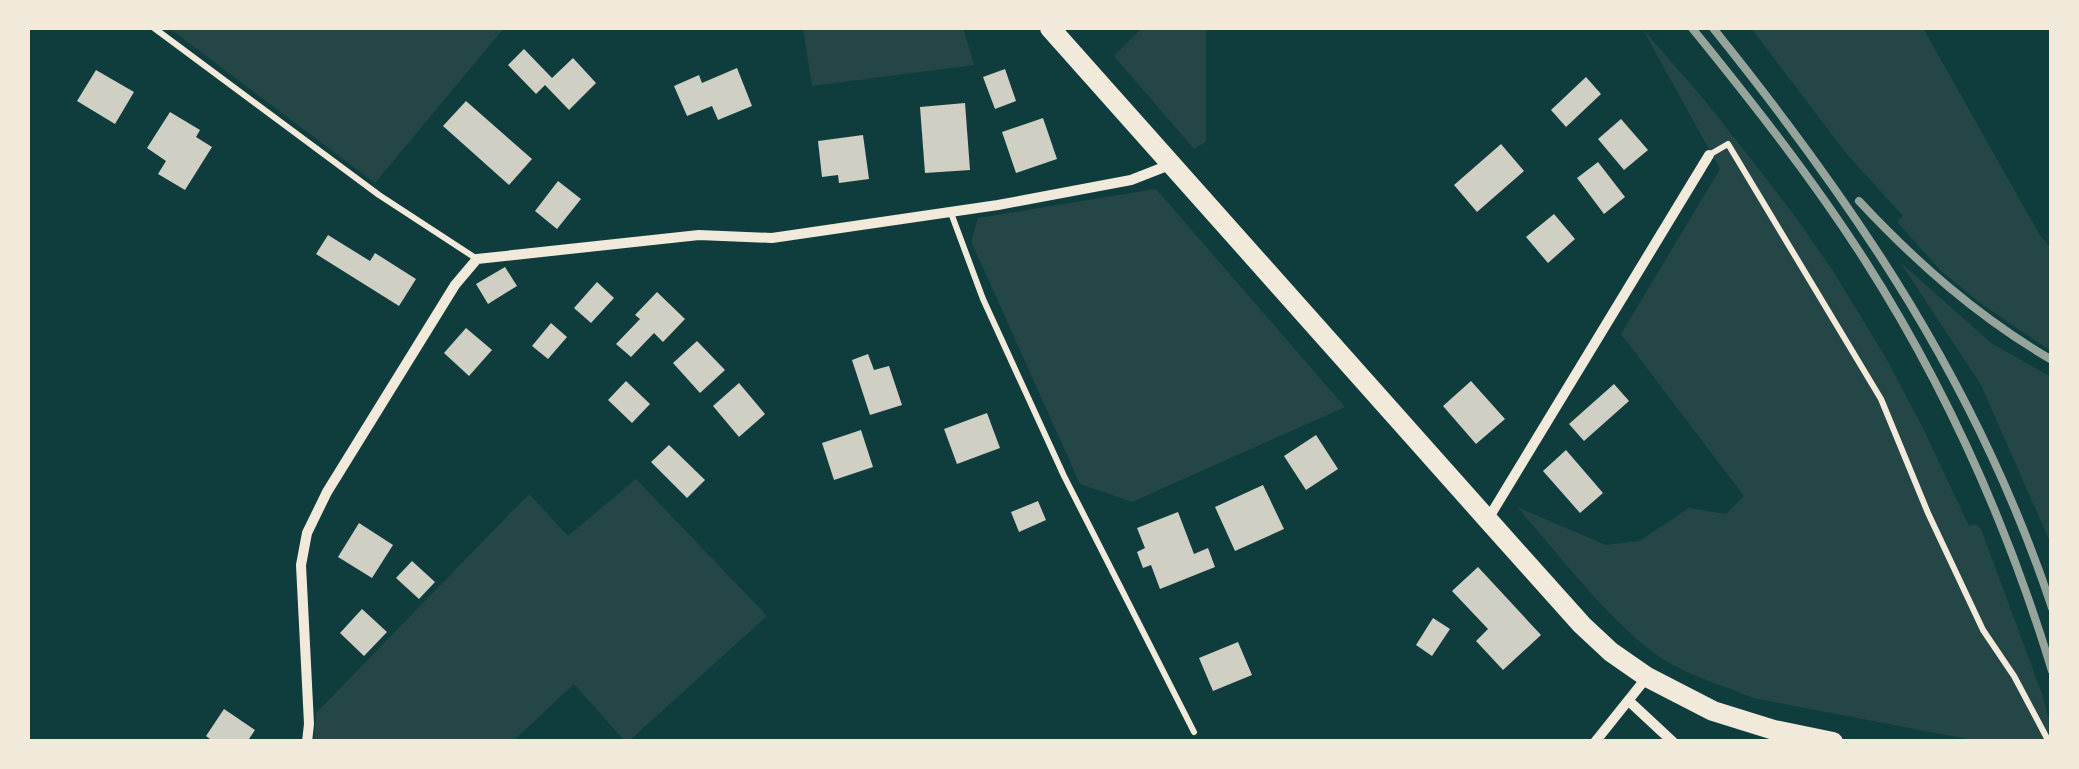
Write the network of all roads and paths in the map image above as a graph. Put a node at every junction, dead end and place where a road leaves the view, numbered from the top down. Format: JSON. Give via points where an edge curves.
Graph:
{"nodes":[{"id":1,"x":154,"y":28,"type":"edge"},
{"id":2,"x":1050,"y":28,"type":"edge"},
{"id":3,"x":1709,"y":155,"type":"joint"},
{"id":4,"x":1172,"y":164,"type":"junction"},
{"id":5,"x":951,"y":212,"type":"junction"},
{"id":6,"x":477,"y":259,"type":"junction"},
{"id":7,"x":1488,"y":520,"type":"junction"},
{"id":8,"x":1647,"y":677,"type":"junction"},
{"id":9,"x":1630,"y":702,"type":"junction"},
{"id":10,"x":1194,"y":732,"type":"dead end"},
{"id":11,"x":307,"y":742,"type":"edge"},
{"id":12,"x":1595,"y":742,"type":"edge"},
{"id":13,"x":1672,"y":742,"type":"edge"},
{"id":14,"x":1833,"y":742,"type":"edge"},
{"id":15,"x":2048,"y":742,"type":"edge"}],
"edges":[{"from":1,"to":6,"type":"lane"},
{"from":2,"to":4,"type":"main road"},
{"from":3,"to":7,"type":"street"},
{"from":3,"to":15,"type":"lane","via":[[1728,144],[1881,399],[1983,630]]},
{"from":4,"to":5,"type":"street","via":[[1131,180]]},
{"from":4,"to":7,"type":"main road"},
{"from":5,"to":6,"type":"street","via":[[772,238],[699,235]]},
{"from":5,"to":10,"type":"lane","via":[[1064,476]]},
{"from":6,"to":11,"type":"street","via":[[346,460],[307,533],[301,565]]},
{"from":7,"to":8,"type":"main road","via":[[1582,625]]},
{"from":8,"to":9,"type":"street"},
{"from":8,"to":14,"type":"main road","via":[[1713,711]]},
{"from":9,"to":12,"type":"street"},
{"from":9,"to":13,"type":"street"}]}
